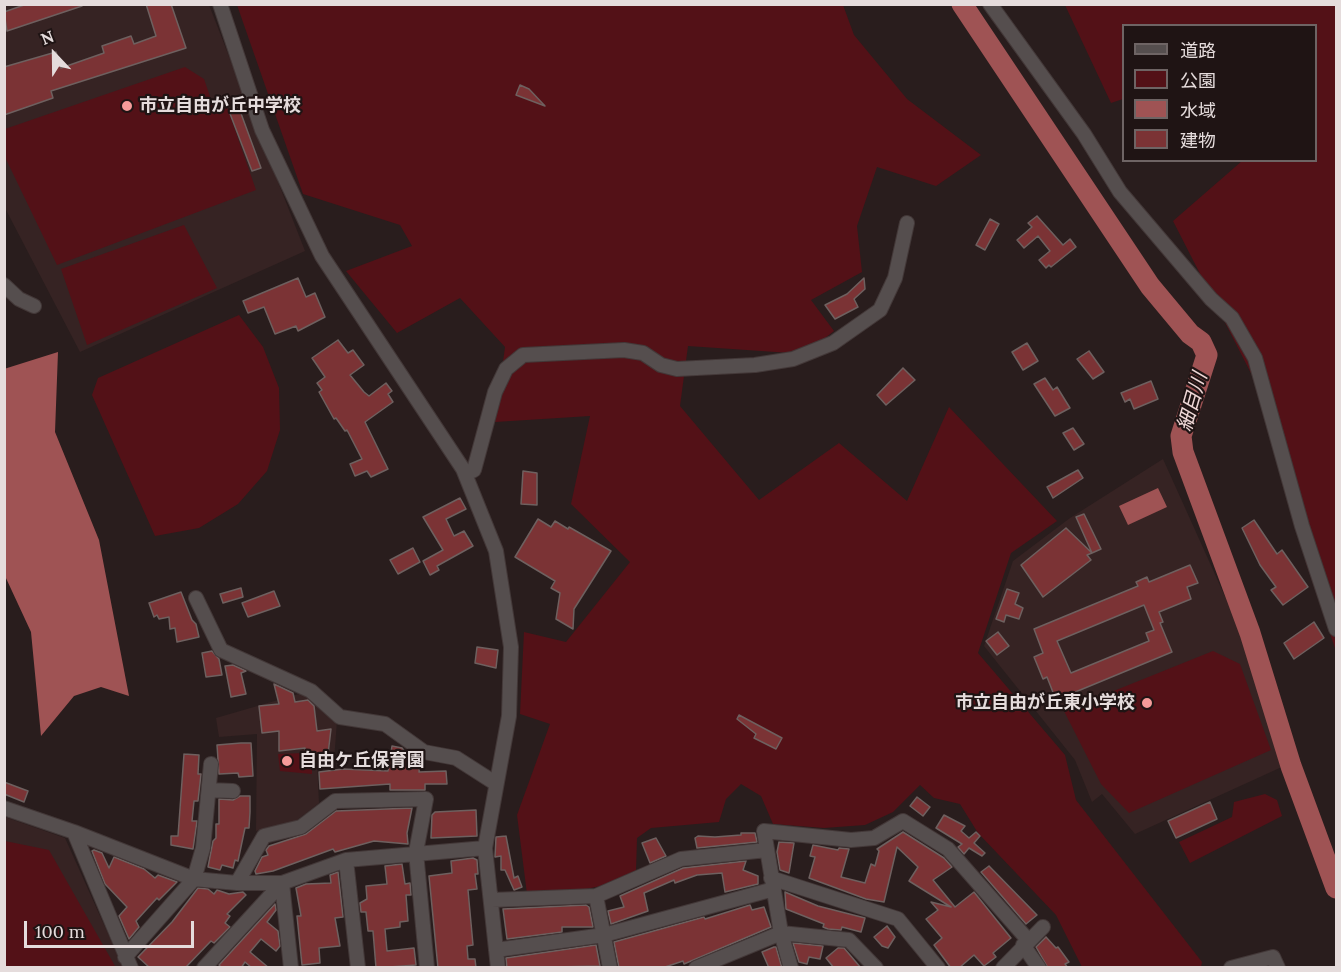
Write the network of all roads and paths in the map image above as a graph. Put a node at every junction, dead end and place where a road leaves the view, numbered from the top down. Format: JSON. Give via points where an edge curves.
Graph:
{"nodes":[{"id":1,"x":220,"y":4,"type":"edge"},
{"id":2,"x":990,"y":4,"type":"edge"},
{"id":3,"x":907,"y":223,"type":"dead end"},
{"id":4,"x":4,"y":285,"type":"edge"},
{"id":5,"x":34,"y":306,"type":"dead end"},
{"id":6,"x":465,"y":474,"type":"junction"},
{"id":7,"x":196,"y":598,"type":"dead end"},
{"id":8,"x":1336,"y":629,"type":"edge"},
{"id":9,"x":211,"y":764,"type":"dead end"},
{"id":10,"x":495,"y":783,"type":"junction"},
{"id":11,"x":208,"y":790,"type":"junction"},
{"id":12,"x":233,"y":791,"type":"dead end"},
{"id":13,"x":4,"y":808,"type":"edge"},
{"id":14,"x":74,"y":832,"type":"junction"},
{"id":15,"x":485,"y":848,"type":"junction"},
{"id":16,"x":766,"y":850,"type":"junction"},
{"id":17,"x":416,"y":852,"type":"junction"},
{"id":18,"x":346,"y":860,"type":"junction"},
{"id":19,"x":194,"y":879,"type":"junction"},
{"id":20,"x":237,"y":883,"type":"junction"},
{"id":21,"x":282,"y":883,"type":"junction"},
{"id":22,"x":773,"y":884,"type":"junction"},
{"id":23,"x":596,"y":897,"type":"junction"},
{"id":24,"x":492,"y":900,"type":"junction"},
{"id":25,"x":1043,"y":927,"type":"dead end"},
{"id":26,"x":780,"y":933,"type":"junction"},
{"id":27,"x":604,"y":935,"type":"junction"},
{"id":28,"x":1025,"y":942,"type":"junction"},
{"id":29,"x":496,"y":950,"type":"junction"},
{"id":30,"x":128,"y":962,"type":"edge"},
{"id":31,"x":291,"y":967,"type":"edge"},
{"id":32,"x":204,"y":968,"type":"edge"},
{"id":33,"x":358,"y":968,"type":"edge"},
{"id":34,"x":427,"y":968,"type":"edge"},
{"id":35,"x":498,"y":968,"type":"edge"},
{"id":36,"x":610,"y":968,"type":"edge"},
{"id":37,"x":696,"y":968,"type":"edge"},
{"id":38,"x":791,"y":968,"type":"edge"},
{"id":39,"x":876,"y":968,"type":"edge"},
{"id":40,"x":938,"y":968,"type":"edge"},
{"id":41,"x":1003,"y":968,"type":"edge"},
{"id":42,"x":1039,"y":968,"type":"edge"},
{"id":43,"x":1231,"y":968,"type":"edge"},
{"id":44,"x":1278,"y":968,"type":"edge"}],
"edges":[{"from":1,"to":6,"type":"street","via":[[262,130],[322,256]]},
{"from":2,"to":8,"type":"street","via":[[1084,134],[1120,192],[1211,299],[1232,318],[1255,358],[1302,526]]},
{"from":3,"to":6,"type":"street","via":[[895,278],[880,310],[833,343],[793,359],[677,369],[661,365],[643,353],[624,350],[523,355],[506,369],[495,392],[474,470]]},
{"from":4,"to":5,"type":"street","via":[[20,300]]},
{"from":6,"to":10,"type":"street","via":[[496,551],[511,647],[508,716]]},
{"from":7,"to":10,"type":"street","via":[[221,650],[311,691],[340,717],[385,724],[424,752],[456,758]]},
{"from":9,"to":11,"type":"street"},
{"from":10,"to":15,"type":"street"},
{"from":11,"to":12,"type":"street"},
{"from":11,"to":19,"type":"street","via":[[203,848]]},
{"from":13,"to":14,"type":"street"},
{"from":14,"to":19,"type":"street"},
{"from":14,"to":30,"type":"street"},
{"from":15,"to":17,"type":"street"},
{"from":15,"to":24,"type":"street"},
{"from":16,"to":22,"type":"street"},
{"from":16,"to":23,"type":"street","via":[[681,859]]},
{"from":16,"to":28,"type":"street","via":[[765,831],[851,840],[874,838],[903,821],[948,849]]},
{"from":17,"to":18,"type":"street"},
{"from":17,"to":20,"type":"street","via":[[426,799],[335,801],[301,827],[264,836]]},
{"from":17,"to":34,"type":"street"},
{"from":18,"to":21,"type":"street"},
{"from":18,"to":33,"type":"street"},
{"from":19,"to":20,"type":"street"},
{"from":19,"to":30,"type":"street"},
{"from":20,"to":21,"type":"street"},
{"from":21,"to":31,"type":"street"},
{"from":21,"to":32,"type":"street"},
{"from":22,"to":26,"type":"street"},
{"from":22,"to":27,"type":"street"},
{"from":22,"to":40,"type":"street","via":[[897,919]]},
{"from":23,"to":24,"type":"street"},
{"from":23,"to":27,"type":"street"},
{"from":24,"to":29,"type":"street"},
{"from":25,"to":28,"type":"street"},
{"from":26,"to":37,"type":"street"},
{"from":26,"to":38,"type":"street"},
{"from":26,"to":39,"type":"street","via":[[849,940]]},
{"from":27,"to":29,"type":"street"},
{"from":27,"to":36,"type":"street"},
{"from":28,"to":41,"type":"street"},
{"from":28,"to":42,"type":"street"},
{"from":29,"to":35,"type":"street"},
{"from":43,"to":44,"type":"street","via":[[1273,957]]}]}
